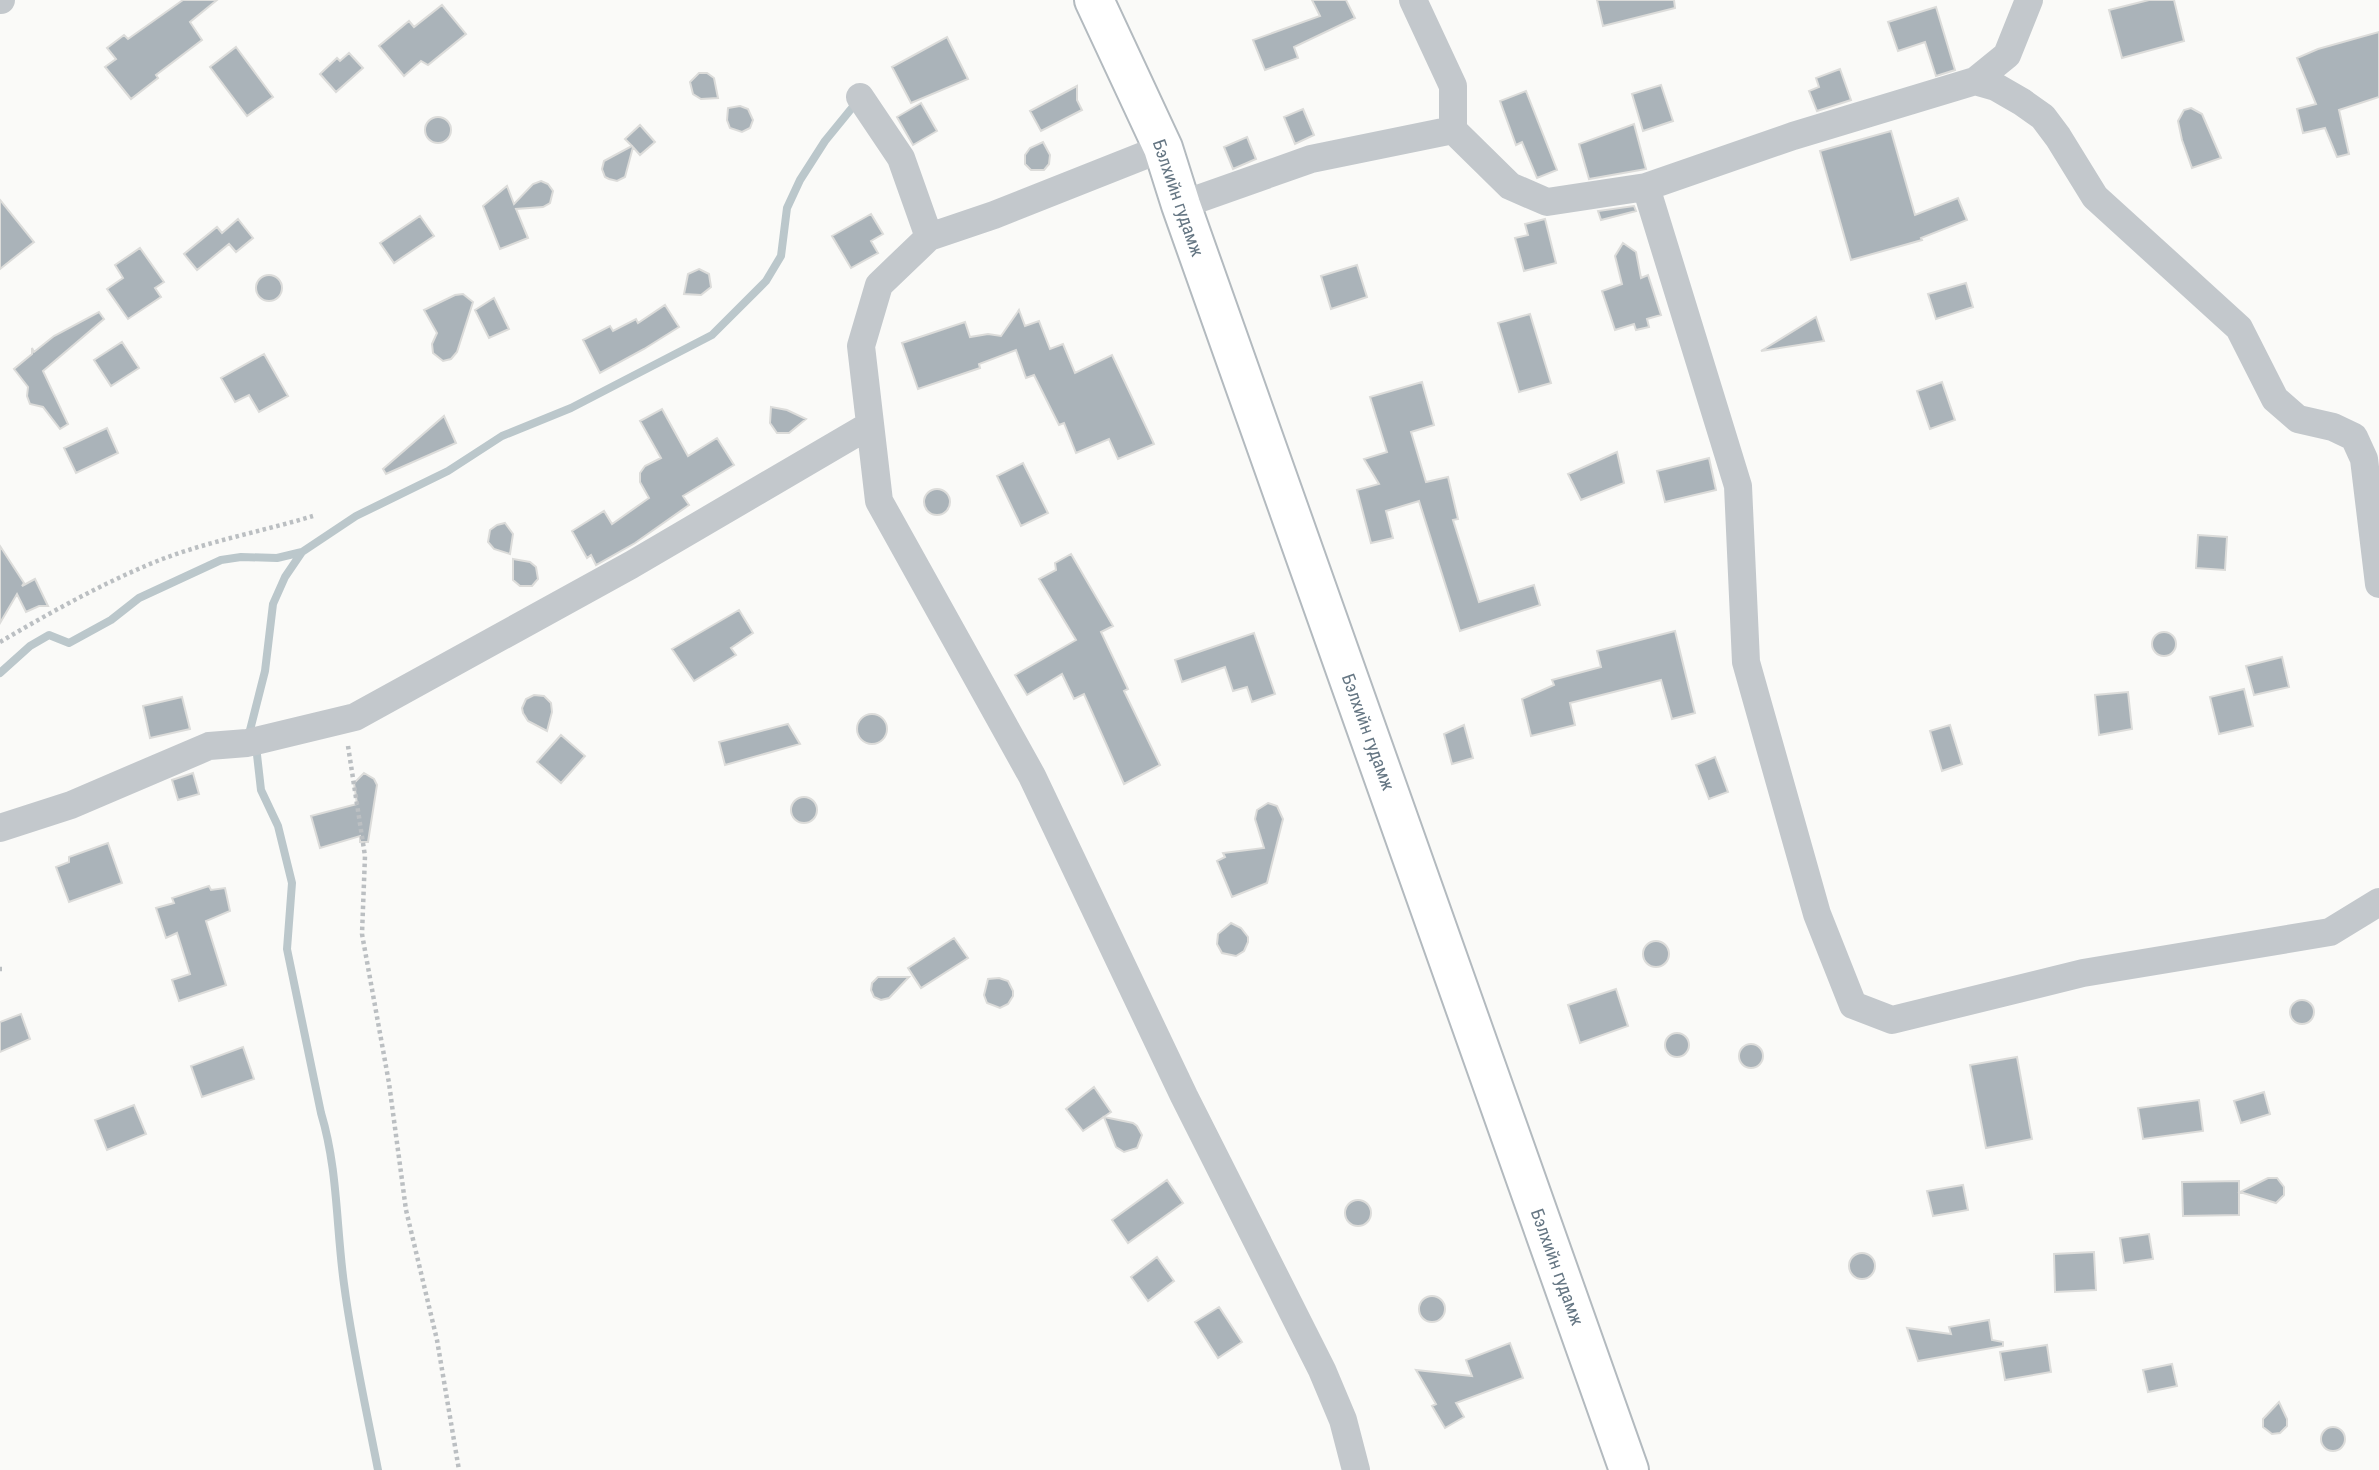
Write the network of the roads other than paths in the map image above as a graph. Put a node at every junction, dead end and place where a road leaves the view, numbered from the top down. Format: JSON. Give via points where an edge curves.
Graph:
{"nodes":[{"id":1,"x":1094,"y":0,"type":"edge"},
{"id":2,"x":1413,"y":0,"type":"edge"},
{"id":3,"x":2029,"y":0,"type":"edge"},
{"id":4,"x":1975,"y":81,"type":"junction"},
{"id":5,"x":860,"y":97,"type":"dead end"},
{"id":6,"x":1453,"y":130,"type":"junction"},
{"id":7,"x":1163,"y":148,"type":"junction"},
{"id":8,"x":1646,"y":187,"type":"junction"},
{"id":9,"x":1181,"y":205,"type":"junction"},
{"id":10,"x":929,"y":237,"type":"junction"},
{"id":11,"x":870,"y":425,"type":"junction"},
{"id":12,"x":2379,"y":584,"type":"edge"},
{"id":13,"x":0,"y":828,"type":"edge"},
{"id":14,"x":2379,"y":902,"type":"edge"},
{"id":15,"x":1356,"y":1470,"type":"edge"},
{"id":16,"x":1629,"y":1470,"type":"edge"}],
"edges":[{"from":1,"to":7,"type":"main road","name":"Бэлхийн гудамж"},
{"from":2,"to":6,"type":"street","via":[[1453,86]]},
{"from":3,"to":4,"type":"street","via":[[2007,55]]},
{"from":4,"to":8,"type":"street"},
{"from":4,"to":12,"type":"street","via":[[1996,87],[2043,117],[2095,197],[2239,328],[2275,399],[2298,419],[2354,437],[2364,459]]},
{"from":5,"to":10,"type":"street","via":[[901,158]]},
{"from":6,"to":8,"type":"street","via":[[1510,186],[1547,202]]},
{"from":6,"to":9,"type":"street","via":[[1311,159]]},
{"from":7,"to":9,"type":"main road","name":"Бэлхийн гудамж"},
{"from":7,"to":10,"type":"street"},
{"from":8,"to":14,"type":"street","via":[[1738,486],[1746,662],[1817,914],[1853,1005],[1892,1020],[2083,973],[2330,932]]},
{"from":9,"to":16,"type":"main road","name":"Бэлхийн гудамж"},
{"from":10,"to":11,"type":"street","via":[[879,285],[861,346]]},
{"from":11,"to":13,"type":"street","via":[[631,565],[355,717],[247,743],[209,747]]},
{"from":11,"to":15,"type":"street","via":[[879,501],[1032,776],[1184,1096],[1322,1370],[1343,1420]]}]}
